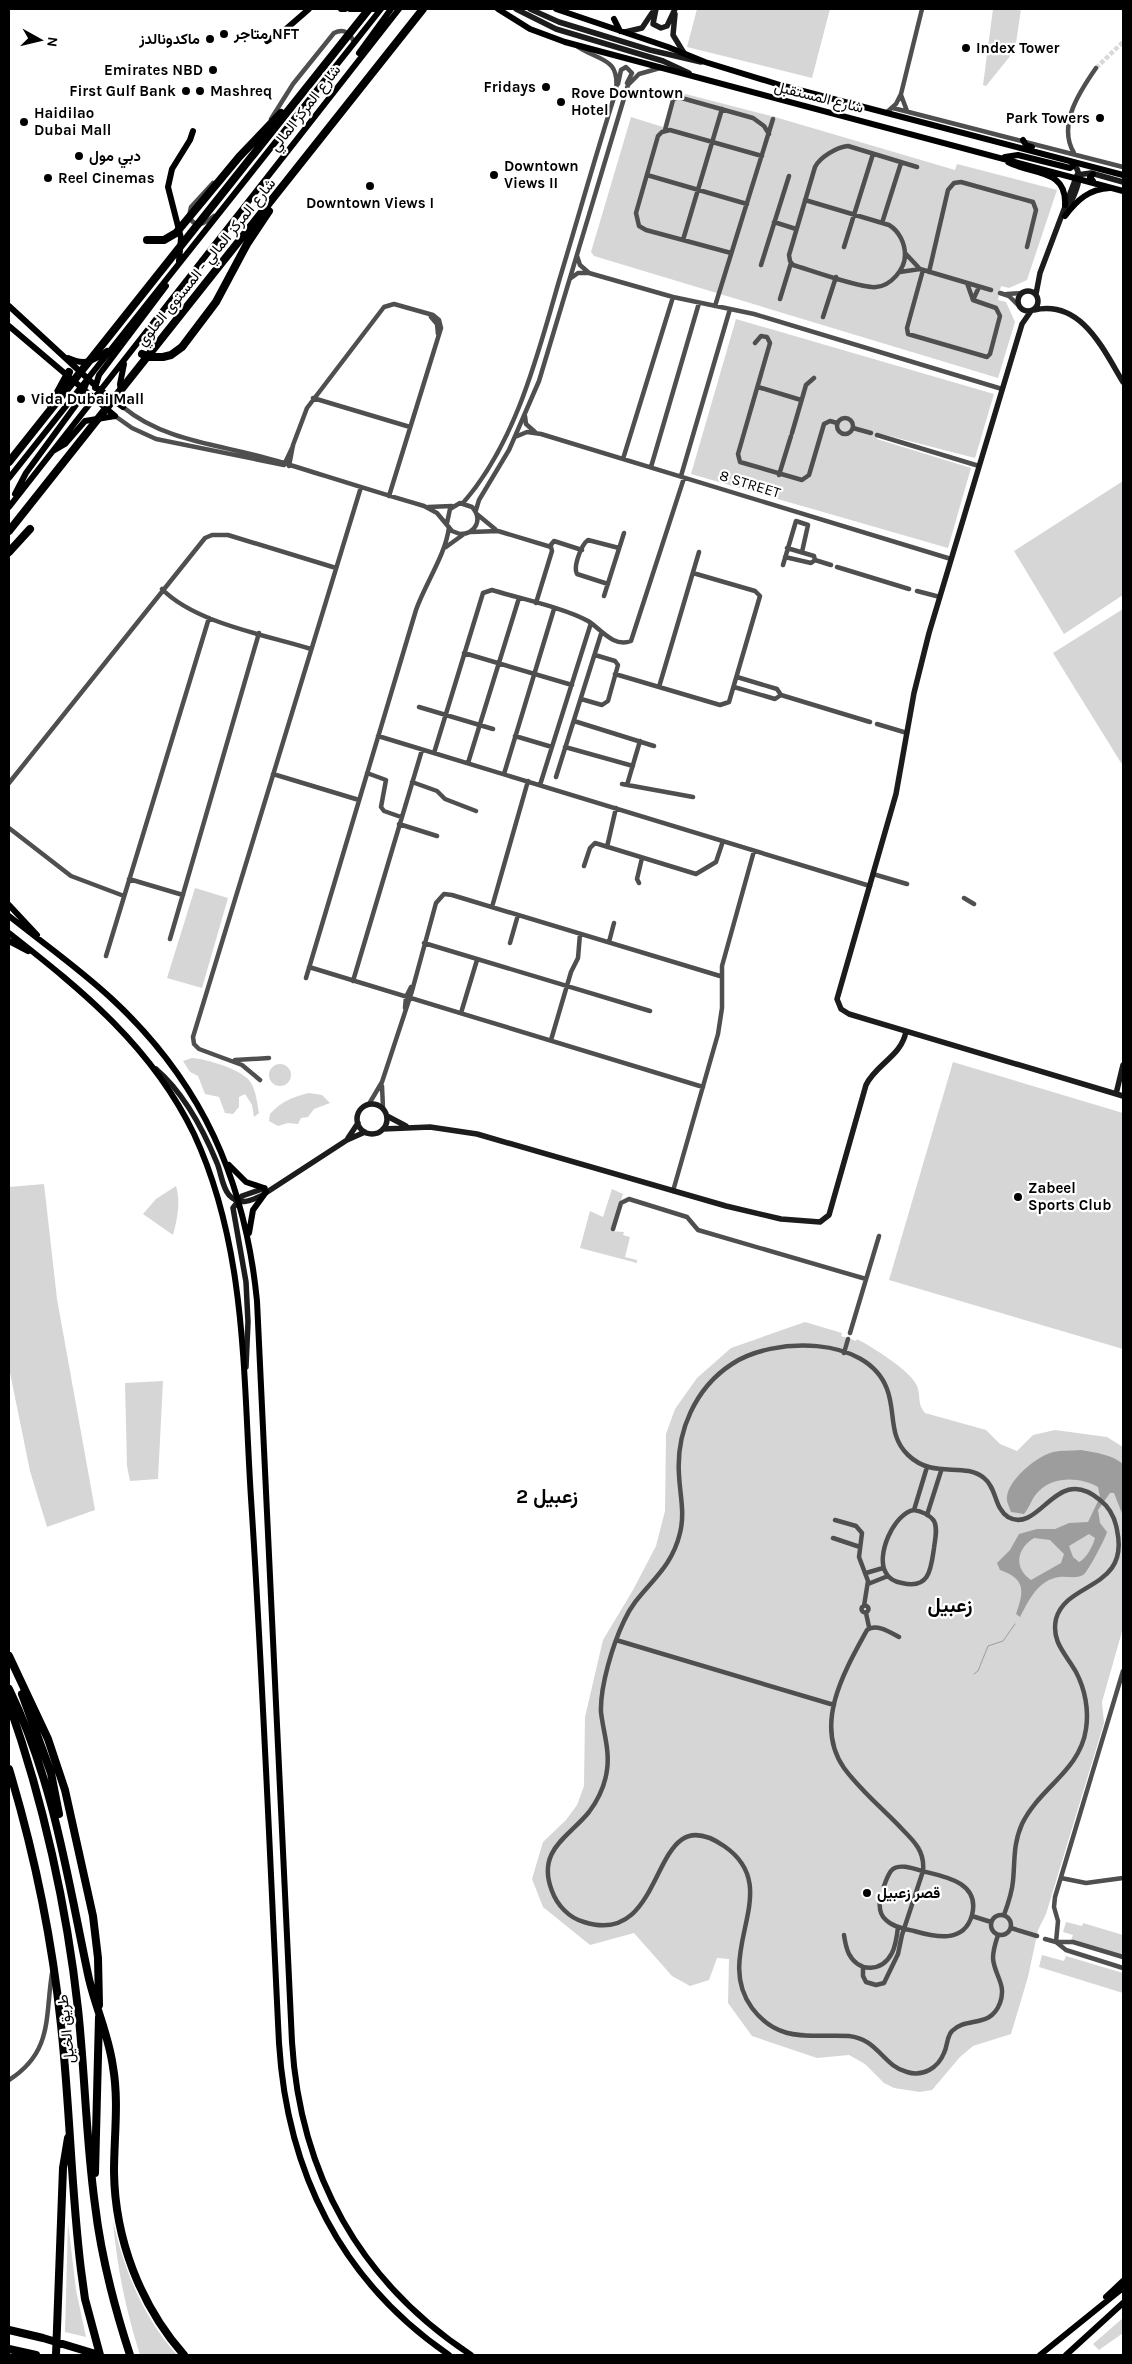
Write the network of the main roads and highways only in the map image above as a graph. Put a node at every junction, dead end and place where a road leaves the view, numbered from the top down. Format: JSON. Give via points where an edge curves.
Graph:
{"nodes":[{"id":1,"x":309,"y":9,"type":"edge"},
{"id":2,"x":350,"y":9,"type":"edge"},
{"id":3,"x":369,"y":9,"type":"edge"},
{"id":4,"x":376,"y":9,"type":"edge"},
{"id":5,"x":381,"y":9,"type":"edge"},
{"id":6,"x":391,"y":9,"type":"edge"},
{"id":7,"x":399,"y":9,"type":"edge"},
{"id":8,"x":423,"y":9,"type":"edge"},
{"id":9,"x":498,"y":9,"type":"edge"},
{"id":10,"x":556,"y":9,"type":"edge"},
{"id":11,"x":614,"y":19,"type":"dead end"},
{"id":12,"x":622,"y":31,"type":"junction"},
{"id":13,"x":267,"y":41,"type":"dead end"},
{"id":14,"x":355,"y":63,"type":"junction"},
{"id":15,"x":296,"y":100,"type":"junction"},
{"id":16,"x":193,"y":131,"type":"dead end"},
{"id":17,"x":1022,"y":140,"type":"road end"},
{"id":18,"x":1041,"y":152,"type":"junction"},
{"id":19,"x":1004,"y":158,"type":"junction"},
{"id":20,"x":1070,"y":161,"type":"junction"},
{"id":21,"x":1093,"y":174,"type":"road end"},
{"id":22,"x":1123,"y":175,"type":"edge"},
{"id":23,"x":1093,"y":181,"type":"junction"},
{"id":24,"x":1116,"y":188,"type":"junction"},
{"id":25,"x":1123,"y":190,"type":"edge"},
{"id":26,"x":276,"y":196,"type":"junction"},
{"id":27,"x":1065,"y":205,"type":"road end"},
{"id":28,"x":1065,"y":216,"type":"road end"},
{"id":29,"x":147,"y":240,"type":"dead end"},
{"id":30,"x":178,"y":265,"type":"junction"},
{"id":31,"x":170,"y":276,"type":"junction"},
{"id":32,"x":9,"y":306,"type":"edge"},
{"id":33,"x":9,"y":326,"type":"edge"},
{"id":34,"x":112,"y":348,"type":"junction"},
{"id":35,"x":142,"y":354,"type":"dead end"},
{"id":36,"x":64,"y":356,"type":"junction"},
{"id":37,"x":127,"y":357,"type":"junction"},
{"id":38,"x":57,"y":368,"type":"junction"},
{"id":39,"x":69,"y":372,"type":"dead end"},
{"id":40,"x":99,"y":375,"type":"junction"},
{"id":41,"x":88,"y":379,"type":"junction"},
{"id":42,"x":109,"y":380,"type":"junction"},
{"id":43,"x":83,"y":388,"type":"junction"},
{"id":44,"x":98,"y":388,"type":"junction"},
{"id":45,"x":79,"y":396,"type":"junction"},
{"id":46,"x":94,"y":398,"type":"junction"},
{"id":47,"x":50,"y":411,"type":"junction"},
{"id":48,"x":60,"y":413,"type":"junction"},
{"id":49,"x":52,"y":451,"type":"junction"},
{"id":50,"x":9,"y":462,"type":"edge"},
{"id":51,"x":9,"y":478,"type":"edge"},
{"id":52,"x":10,"y":505,"type":"edge"},
{"id":53,"x":30,"y":528,"type":"dead end"},
{"id":54,"x":9,"y":531,"type":"edge"},
{"id":55,"x":9,"y":552,"type":"edge"},
{"id":56,"x":9,"y":905,"type":"edge"},
{"id":57,"x":9,"y":916,"type":"edge"},
{"id":58,"x":9,"y":933,"type":"edge"},
{"id":59,"x":9,"y":941,"type":"edge"},
{"id":60,"x":42,"y":942,"type":"junction"},
{"id":61,"x":34,"y":953,"type":"junction"},
{"id":62,"x":226,"y":1161,"type":"junction"},
{"id":63,"x":249,"y":1242,"type":"junction"},
{"id":64,"x":9,"y":1656,"type":"edge"},
{"id":65,"x":16,"y":1673,"type":"junction"},
{"id":66,"x":9,"y":1689,"type":"edge"},
{"id":67,"x":9,"y":1704,"type":"edge"},
{"id":68,"x":9,"y":1770,"type":"edge"},
{"id":69,"x":67,"y":1870,"type":"junction"},
{"id":70,"x":70,"y":2126,"type":"junction"},
{"id":71,"x":93,"y":2189,"type":"junction"},
{"id":72,"x":1123,"y":2281,"type":"edge"},
{"id":73,"x":1123,"y":2288,"type":"edge"},
{"id":74,"x":1123,"y":2303,"type":"edge"},
{"id":75,"x":1100,"y":2306,"type":"junction"},
{"id":76,"x":1123,"y":2310,"type":"edge"},
{"id":77,"x":1110,"y":2316,"type":"junction"},
{"id":78,"x":9,"y":2330,"type":"edge"},
{"id":79,"x":9,"y":2349,"type":"edge"},
{"id":80,"x":36,"y":2355,"type":"edge"},
{"id":81,"x":56,"y":2355,"type":"edge"},
{"id":82,"x":100,"y":2355,"type":"edge"},
{"id":83,"x":130,"y":2355,"type":"edge"},
{"id":84,"x":184,"y":2355,"type":"edge"},
{"id":85,"x":449,"y":2355,"type":"edge"},
{"id":86,"x":471,"y":2355,"type":"edge"},
{"id":87,"x":1040,"y":2355,"type":"edge"},
{"id":88,"x":1066,"y":2355,"type":"edge"}],
"edges":[{"from":1,"to":13,"type":"main road"},
{"from":2,"to":4,"type":"main road"},
{"from":3,"to":15,"type":"highway","name":"شارع المركز المالي - المستوى العلوي"},
{"from":5,"to":30,"type":"main road","name":"شارع المركز المالي"},
{"from":6,"to":14,"type":"main road"},
{"from":7,"to":14,"type":"main road","name":"شارع المركز المالي"},
{"from":8,"to":26,"type":"highway","name":"شارع المركز المالي - المستوى العلوي"},
{"from":9,"to":19,"type":"main road","name":"شارع المستقبل","via":[[539,33],[575,45]]},
{"from":10,"to":12,"type":"main road"},
{"from":11,"to":12,"type":"main road"},
{"from":12,"to":18,"type":"main road","name":"شارع المستقبل","via":[[705,62],[818,96]]},
{"from":14,"to":37,"type":"main road","name":"شارع المركز المالي"},
{"from":15,"to":29,"type":"highway","via":[[248,147],[176,233],[164,240]]},
{"from":15,"to":47,"type":"highway","name":"شارع المركز المالي - المستوى العلوي"},
{"from":16,"to":30,"type":"main road","via":[[172,169],[168,187],[181,238]]},
{"from":17,"to":18,"type":"main road"},
{"from":18,"to":20,"type":"main road","name":"شارع المستقبل"},
{"from":19,"to":20,"type":"main road","via":[[1018,155],[1070,168],[1073,166]]},
{"from":19,"to":23,"type":"main road","name":"شارع المستقبل"},
{"from":19,"to":27,"type":"main road","via":[[1055,178],[1064,190]]},
{"from":20,"to":22,"type":"main road","name":"شارع المستقبل"},
{"from":21,"to":23,"type":"main road","via":[[1090,177]]},
{"from":23,"to":24,"type":"main road","name":"شارع المستقبل"},
{"from":24,"to":25,"type":"main road","name":"شارع المستقبل"},
{"from":24,"to":28,"type":"main road","via":[[1085,194]]},
{"from":26,"to":35,"type":"highway","via":[[216,302],[182,347],[163,357]]},
{"from":26,"to":54,"type":"highway","name":"شارع المركز المالي - المستوى العلوي"},
{"from":30,"to":31,"type":"main road","name":"شارع المركز المالي"},
{"from":31,"to":34,"type":"main road","name":"شارع المركز المالي"},
{"from":31,"to":40,"type":"main road","via":[[164,290]]},
{"from":32,"to":36,"type":"main road"},
{"from":33,"to":38,"type":"main road"},
{"from":34,"to":36,"type":"main road","via":[[87,363]]},
{"from":34,"to":41,"type":"main road","name":"شارع المركز المالي"},
{"from":36,"to":41,"type":"main road"},
{"from":37,"to":42,"type":"main road","name":"شارع المركز المالي"},
{"from":37,"to":44,"type":"main road","via":[[120,384],[123,407]]},
{"from":38,"to":43,"type":"main road"},
{"from":38,"to":48,"type":"main road","via":[[67,388]]},
{"from":39,"to":47,"type":"highway","via":[[54,397]]},
{"from":40,"to":42,"type":"main road","via":[[101,379]]},
{"from":40,"to":44,"type":"main road"},
{"from":41,"to":43,"type":"main road"},
{"from":41,"to":44,"type":"main road"},
{"from":42,"to":44,"type":"main road","name":"شارع المركز المالي"},
{"from":43,"to":45,"type":"main road"},
{"from":43,"to":46,"type":"main road"},
{"from":44,"to":46,"type":"main road","name":"شارع المركز المالي"},
{"from":45,"to":48,"type":"main road"},
{"from":45,"to":52,"type":"main road","via":[[26,473]]},
{"from":46,"to":49,"type":"main road","name":"شارع المركز المالي"},
{"from":46,"to":49,"type":"main road","via":[[114,416],[85,421],[65,444]]},
{"from":47,"to":50,"type":"highway","name":"شارع المركز المالي - المستوى العلوي"},
{"from":48,"to":51,"type":"main road"},
{"from":49,"to":52,"type":"main road","name":"شارع المركز المالي"},
{"from":53,"to":55,"type":"highway"},
{"from":56,"to":60,"type":"main road"},
{"from":57,"to":60,"type":"main road"},
{"from":58,"to":61,"type":"main road"},
{"from":59,"to":61,"type":"main road"},
{"from":60,"to":62,"type":"main road","via":[[112,999],[155,1044],[200,1107]]},
{"from":61,"to":85,"type":"main road","via":[[108,1015],[151,1064],[193,1132],[225,1219],[237,1284],[244,1377],[279,2043],[286,2107],[310,2188],[342,2246],[360,2273],[393,2310]]},
{"from":62,"to":63,"type":"main road"},
{"from":62,"to":63,"type":"main road","via":[[246,1182],[265,1190],[253,1210]]},
{"from":63,"to":86,"type":"main road","via":[[258,1316],[293,2058],[299,2103],[320,2176],[360,2249],[380,2276],[416,2313]]},
{"from":64,"to":65,"type":"highway"},
{"from":65,"to":69,"type":"highway","via":[[51,1772],[66,1844]]},
{"from":65,"to":71,"type":"highway","via":[[59,1769],[94,1923],[99,2001]]},
{"from":66,"to":69,"type":"highway","via":[[43,1773]]},
{"from":67,"to":71,"type":"highway","name":"طريق الخيل","via":[[41,1812],[68,1941],[79,2017]]},
{"from":68,"to":70,"type":"highway","name":"طريق الخيل","via":[[29,1847],[53,1966]]},
{"from":69,"to":84,"type":"highway","via":[[92,1990],[108,2039],[114,2072],[117,2106],[115,2181],[122,2232],[131,2265],[145,2296],[165,2331]]},
{"from":70,"to":81,"type":"highway","via":[[63,2168]]},
{"from":70,"to":82,"type":"highway","name":"طريق الخيل","via":[[81,2270]]},
{"from":71,"to":83,"type":"highway","name":"طريق الخيل","via":[[106,2270]]},
{"from":72,"to":75,"type":"main road"},
{"from":73,"to":75,"type":"main road"},
{"from":74,"to":77,"type":"main road"},
{"from":75,"to":87,"type":"main road"},
{"from":76,"to":77,"type":"main road"},
{"from":77,"to":88,"type":"main road"},
{"from":78,"to":82,"type":"highway"},
{"from":79,"to":80,"type":"highway"}]}
